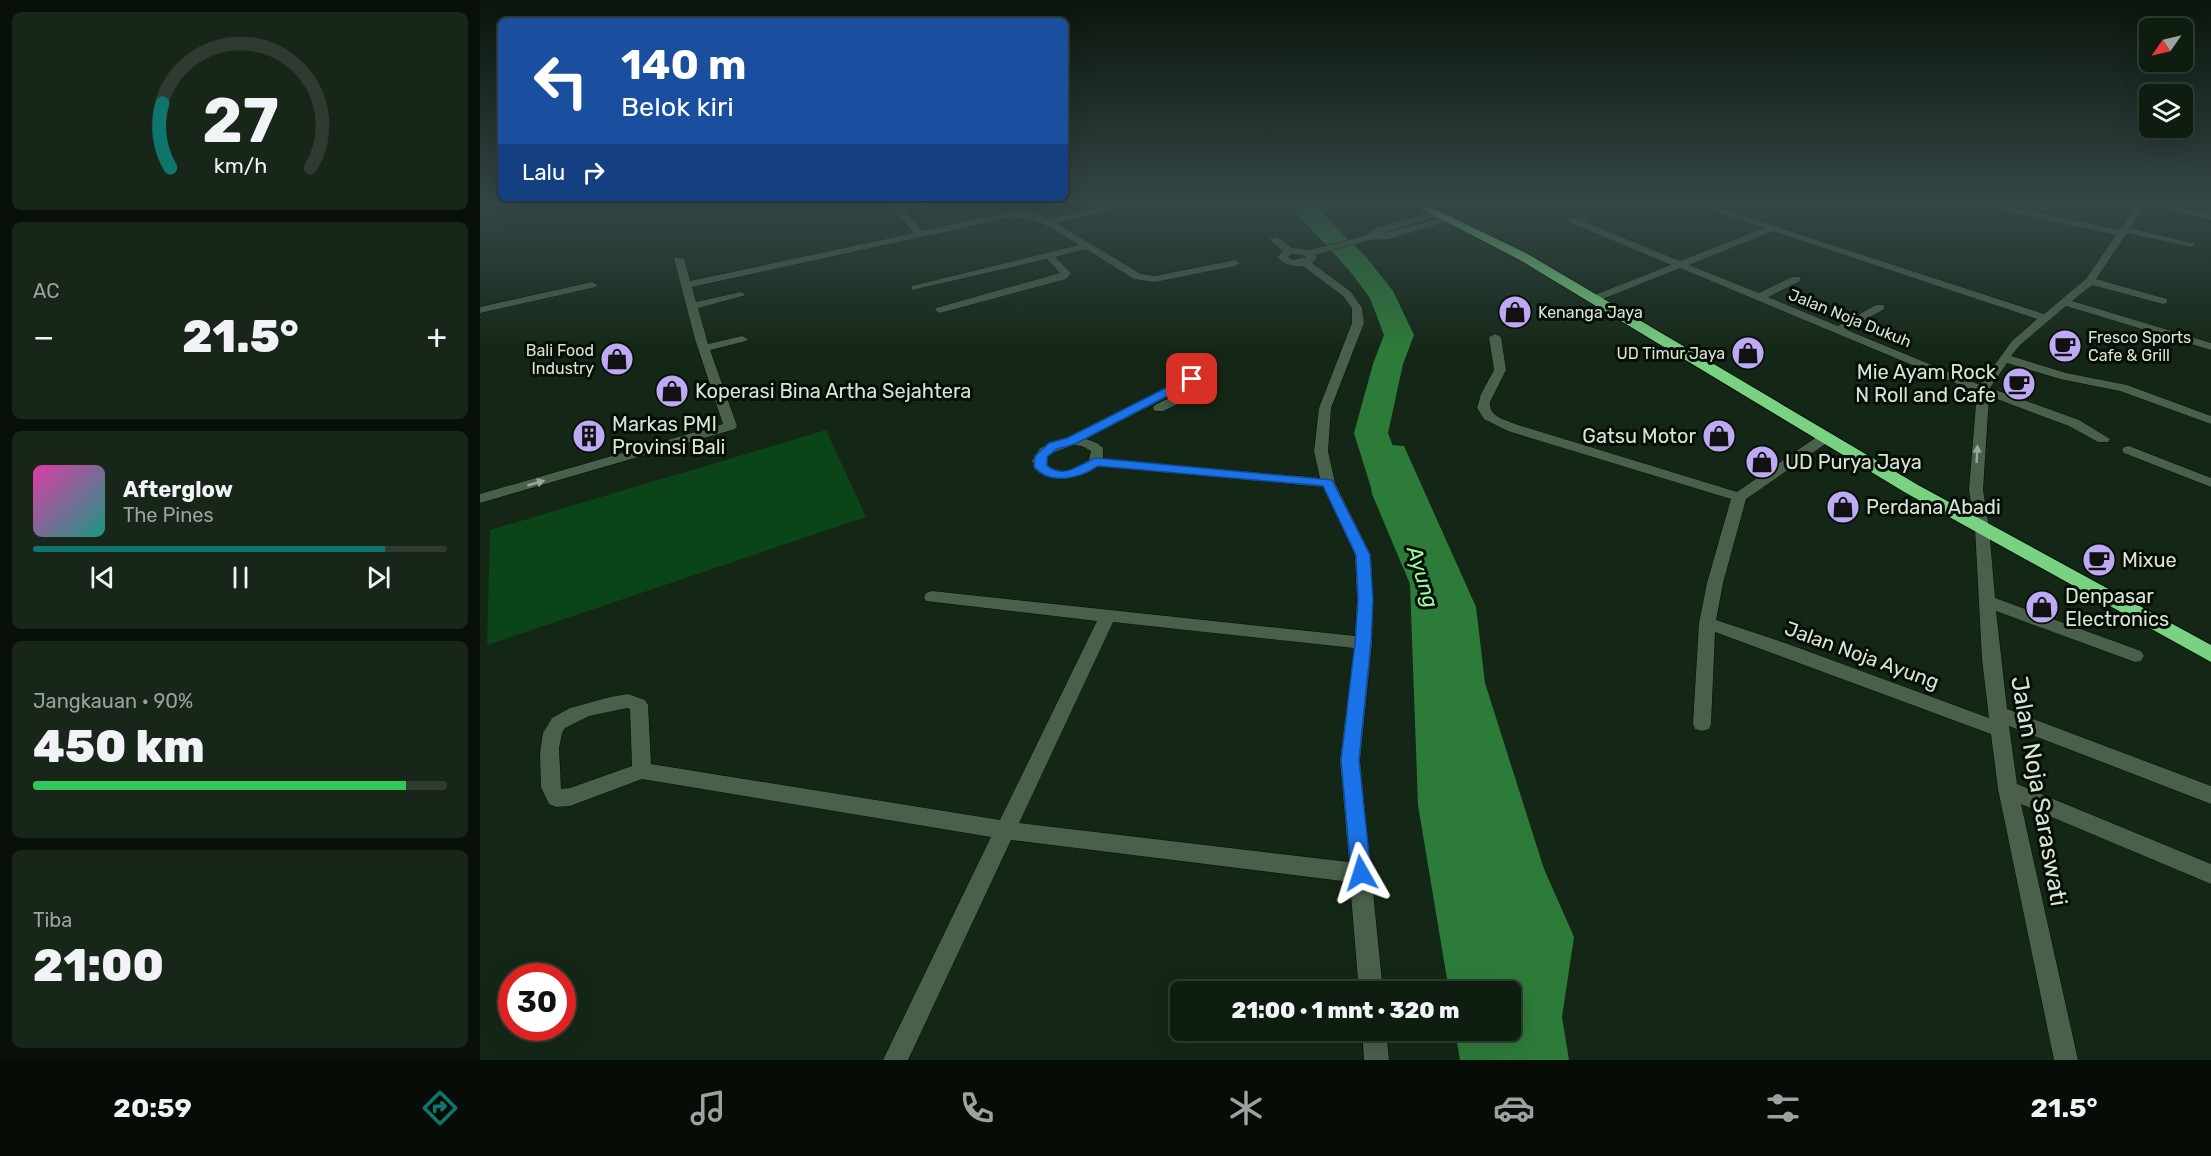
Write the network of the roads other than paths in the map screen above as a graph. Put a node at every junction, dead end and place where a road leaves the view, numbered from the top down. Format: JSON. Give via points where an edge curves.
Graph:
{"nodes":[{"id":1,"x":831,"y":253,"type":"edge"},
{"id":2,"x":1059,"y":253,"type":"edge"},
{"id":3,"x":1099,"y":253,"type":"edge"},
{"id":4,"x":1295,"y":253,"type":"edge"},
{"id":5,"x":1316,"y":253,"type":"edge"},
{"id":6,"x":1519,"y":253,"type":"edge"},
{"id":7,"x":1651,"y":253,"type":"edge"},
{"id":8,"x":1711,"y":253,"type":"edge"},
{"id":9,"x":1850,"y":253,"type":"edge"},
{"id":10,"x":2108,"y":253,"type":"edge"},
{"id":11,"x":1049,"y":256,"type":"junction"},
{"id":12,"x":1307,"y":258,"type":"junction"},
{"id":13,"x":679,"y":259,"type":"dead end"},
{"id":14,"x":1235,"y":263,"type":"dead end"},
{"id":15,"x":1680,"y":266,"type":"junction"},
{"id":16,"x":1796,"y":279,"type":"dead end"},
{"id":17,"x":2090,"y":281,"type":"junction"},
{"id":18,"x":591,"y":285,"type":"dead end"},
{"id":19,"x":687,"y":285,"type":"junction"},
{"id":20,"x":916,"y":288,"type":"dead end"},
{"id":21,"x":741,"y":295,"type":"dead end"},
{"id":22,"x":1596,"y":298,"type":"junction"},
{"id":23,"x":1758,"y":298,"type":"junction"},
{"id":24,"x":2163,"y":301,"type":"dead end"},
{"id":25,"x":2064,"y":302,"type":"junction"},
{"id":26,"x":692,"y":306,"type":"junction"},
{"id":27,"x":1880,"y":307,"type":"dead end"},
{"id":28,"x":940,"y":309,"type":"dead end"},
{"id":29,"x":480,"y":310,"type":"edge"},
{"id":30,"x":2044,"y":318,"type":"junction"},
{"id":31,"x":1837,"y":331,"type":"junction"},
{"id":32,"x":1495,"y":337,"type":"dead end"},
{"id":33,"x":742,"y":339,"type":"dead end"},
{"id":34,"x":2211,"y":347,"type":"edge"},
{"id":35,"x":704,"y":348,"type":"junction"},
{"id":36,"x":2004,"y":358,"type":"junction"},
{"id":37,"x":1172,"y":390,"type":"junction"},
{"id":38,"x":1983,"y":390,"type":"junction"},
{"id":39,"x":1186,"y":394,"type":"junction"},
{"id":40,"x":2211,"y":420,"type":"edge"},
{"id":41,"x":1826,"y":437,"type":"junction"},
{"id":42,"x":2103,"y":439,"type":"dead end"},
{"id":43,"x":1071,"y":441,"type":"junction"},
{"id":44,"x":1089,"y":443,"type":"junction"},
{"id":45,"x":2129,"y":450,"type":"dead end"},
{"id":46,"x":1096,"y":462,"type":"junction"},
{"id":47,"x":1328,"y":483,"type":"junction"},
{"id":48,"x":2211,"y":483,"type":"edge"},
{"id":49,"x":1739,"y":497,"type":"junction"},
{"id":50,"x":480,"y":499,"type":"edge"},
{"id":51,"x":1980,"y":520,"type":"junction"},
{"id":52,"x":932,"y":597,"type":"dead end"},
{"id":53,"x":1986,"y":601,"type":"junction"},
{"id":54,"x":1108,"y":616,"type":"junction"},
{"id":55,"x":1707,"y":623,"type":"junction"},
{"id":56,"x":1363,"y":643,"type":"junction"},
{"id":57,"x":2211,"y":654,"type":"edge"},
{"id":58,"x":2135,"y":657,"type":"dead end"},
{"id":59,"x":2000,"y":722,"type":"junction"},
{"id":60,"x":1702,"y":724,"type":"dead end"},
{"id":61,"x":642,"y":771,"type":"junction"},
{"id":62,"x":2008,"y":789,"type":"junction"},
{"id":63,"x":2211,"y":795,"type":"edge"},
{"id":64,"x":1005,"y":830,"type":"junction"},
{"id":65,"x":1361,"y":873,"type":"junction"},
{"id":66,"x":2211,"y":874,"type":"edge"},
{"id":67,"x":1370,"y":981,"type":"edge"},
{"id":68,"x":1375,"y":1041,"type":"edge"},
{"id":69,"x":895,"y":1060,"type":"edge"},
{"id":70,"x":1376,"y":1060,"type":"edge"},
{"id":71,"x":2066,"y":1060,"type":"edge"}],
"edges":[{"from":1,"to":19,"type":"street"},
{"from":2,"to":11,"type":"street"},
{"from":3,"to":14,"type":"street","via":[[1130,274],[1146,278]]},
{"from":4,"to":12,"type":"street"},
{"from":5,"to":12,"type":"street"},
{"from":6,"to":22,"type":"highway"},
{"from":7,"to":15,"type":"street","name":"Jalan Noja Dukuh"},
{"from":8,"to":15,"type":"street"},
{"from":9,"to":30,"type":"street"},
{"from":10,"to":17,"type":"street"},
{"from":11,"to":20,"type":"street"},
{"from":11,"to":28,"type":"street","via":[[1065,273],[1062,277]]},
{"from":12,"to":47,"type":"street","via":[[1357,308],[1358,323],[1325,408],[1321,451]]},
{"from":13,"to":19,"type":"street"},
{"from":15,"to":22,"type":"street"},
{"from":15,"to":23,"type":"street","name":"Jalan Noja Dukuh"},
{"from":16,"to":23,"type":"street"},
{"from":17,"to":24,"type":"street"},
{"from":17,"to":25,"type":"street"},
{"from":18,"to":29,"type":"street"},
{"from":19,"to":26,"type":"street"},
{"from":21,"to":26,"type":"street"},
{"from":22,"to":41,"type":"highway"},
{"from":23,"to":31,"type":"street","name":"Jalan Noja Dukuh"},
{"from":25,"to":30,"type":"street"},
{"from":25,"to":34,"type":"street"},
{"from":26,"to":35,"type":"street"},
{"from":27,"to":31,"type":"street"},
{"from":30,"to":36,"type":"street"},
{"from":31,"to":38,"type":"street","name":"Jalan Noja Dukuh"},
{"from":32,"to":49,"type":"street","via":[[1500,369],[1481,408],[1490,419]]},
{"from":33,"to":35,"type":"street"},
{"from":50,"to":35,"type":"street","one_way":true,"via":[[730,426]]},
{"from":36,"to":38,"type":"street"},
{"from":36,"to":40,"type":"street","via":[[2124,388]]},
{"from":37,"to":39,"type":"street"},
{"from":37,"to":39,"type":"street","via":[[1174,382],[1182,379],[1199,382],[1199,389]]},
{"from":37,"to":43,"type":"street"},
{"from":38,"to":42,"type":"street","name":"Jalan Noja Dukuh","via":[[2074,423]]},
{"from":51,"to":38,"type":"street","name":"Jalan Noja Saraswati","one_way":true,"via":[[1976,490]]},
{"from":39,"to":44,"type":"street"},
{"from":41,"to":49,"type":"street"},
{"from":41,"to":51,"type":"highway"},
{"from":43,"to":44,"type":"street"},
{"from":43,"to":46,"type":"street","via":[[1046,451],[1039,462],[1045,471],[1062,475],[1082,471]]},
{"from":44,"to":46,"type":"street","via":[[1098,451]]},
{"from":45,"to":48,"type":"street"},
{"from":46,"to":47,"type":"street"},
{"from":47,"to":56,"type":"street","via":[[1363,555]]},
{"from":49,"to":55,"type":"street"},
{"from":51,"to":53,"type":"street","name":"Jalan Noja Saraswati"},
{"from":51,"to":57,"type":"highway"},
{"from":52,"to":54,"type":"street"},
{"from":53,"to":58,"type":"street"},
{"from":53,"to":59,"type":"street","name":"Jalan Noja Saraswati"},
{"from":54,"to":56,"type":"street"},
{"from":54,"to":64,"type":"street"},
{"from":55,"to":59,"type":"street","name":"Jalan Noja Ayung"},
{"from":55,"to":60,"type":"street"},
{"from":56,"to":65,"type":"street","via":[[1350,760]]},
{"from":59,"to":62,"type":"street","name":"Jalan Noja Saraswati"},
{"from":59,"to":63,"type":"street","name":"Jalan Noja Ayung"},
{"from":61,"to":61,"type":"street","via":[[570,797],[556,798],[551,787],[550,759],[554,728],[581,712],[616,702],[636,702],[640,713]]},
{"from":61,"to":64,"type":"street"},
{"from":62,"to":66,"type":"street"},
{"from":62,"to":71,"type":"street","name":"Jalan Noja Saraswati"},
{"from":64,"to":65,"type":"street"},
{"from":64,"to":69,"type":"street"},
{"from":65,"to":67,"type":"street"},
{"from":68,"to":70,"type":"street"}]}
